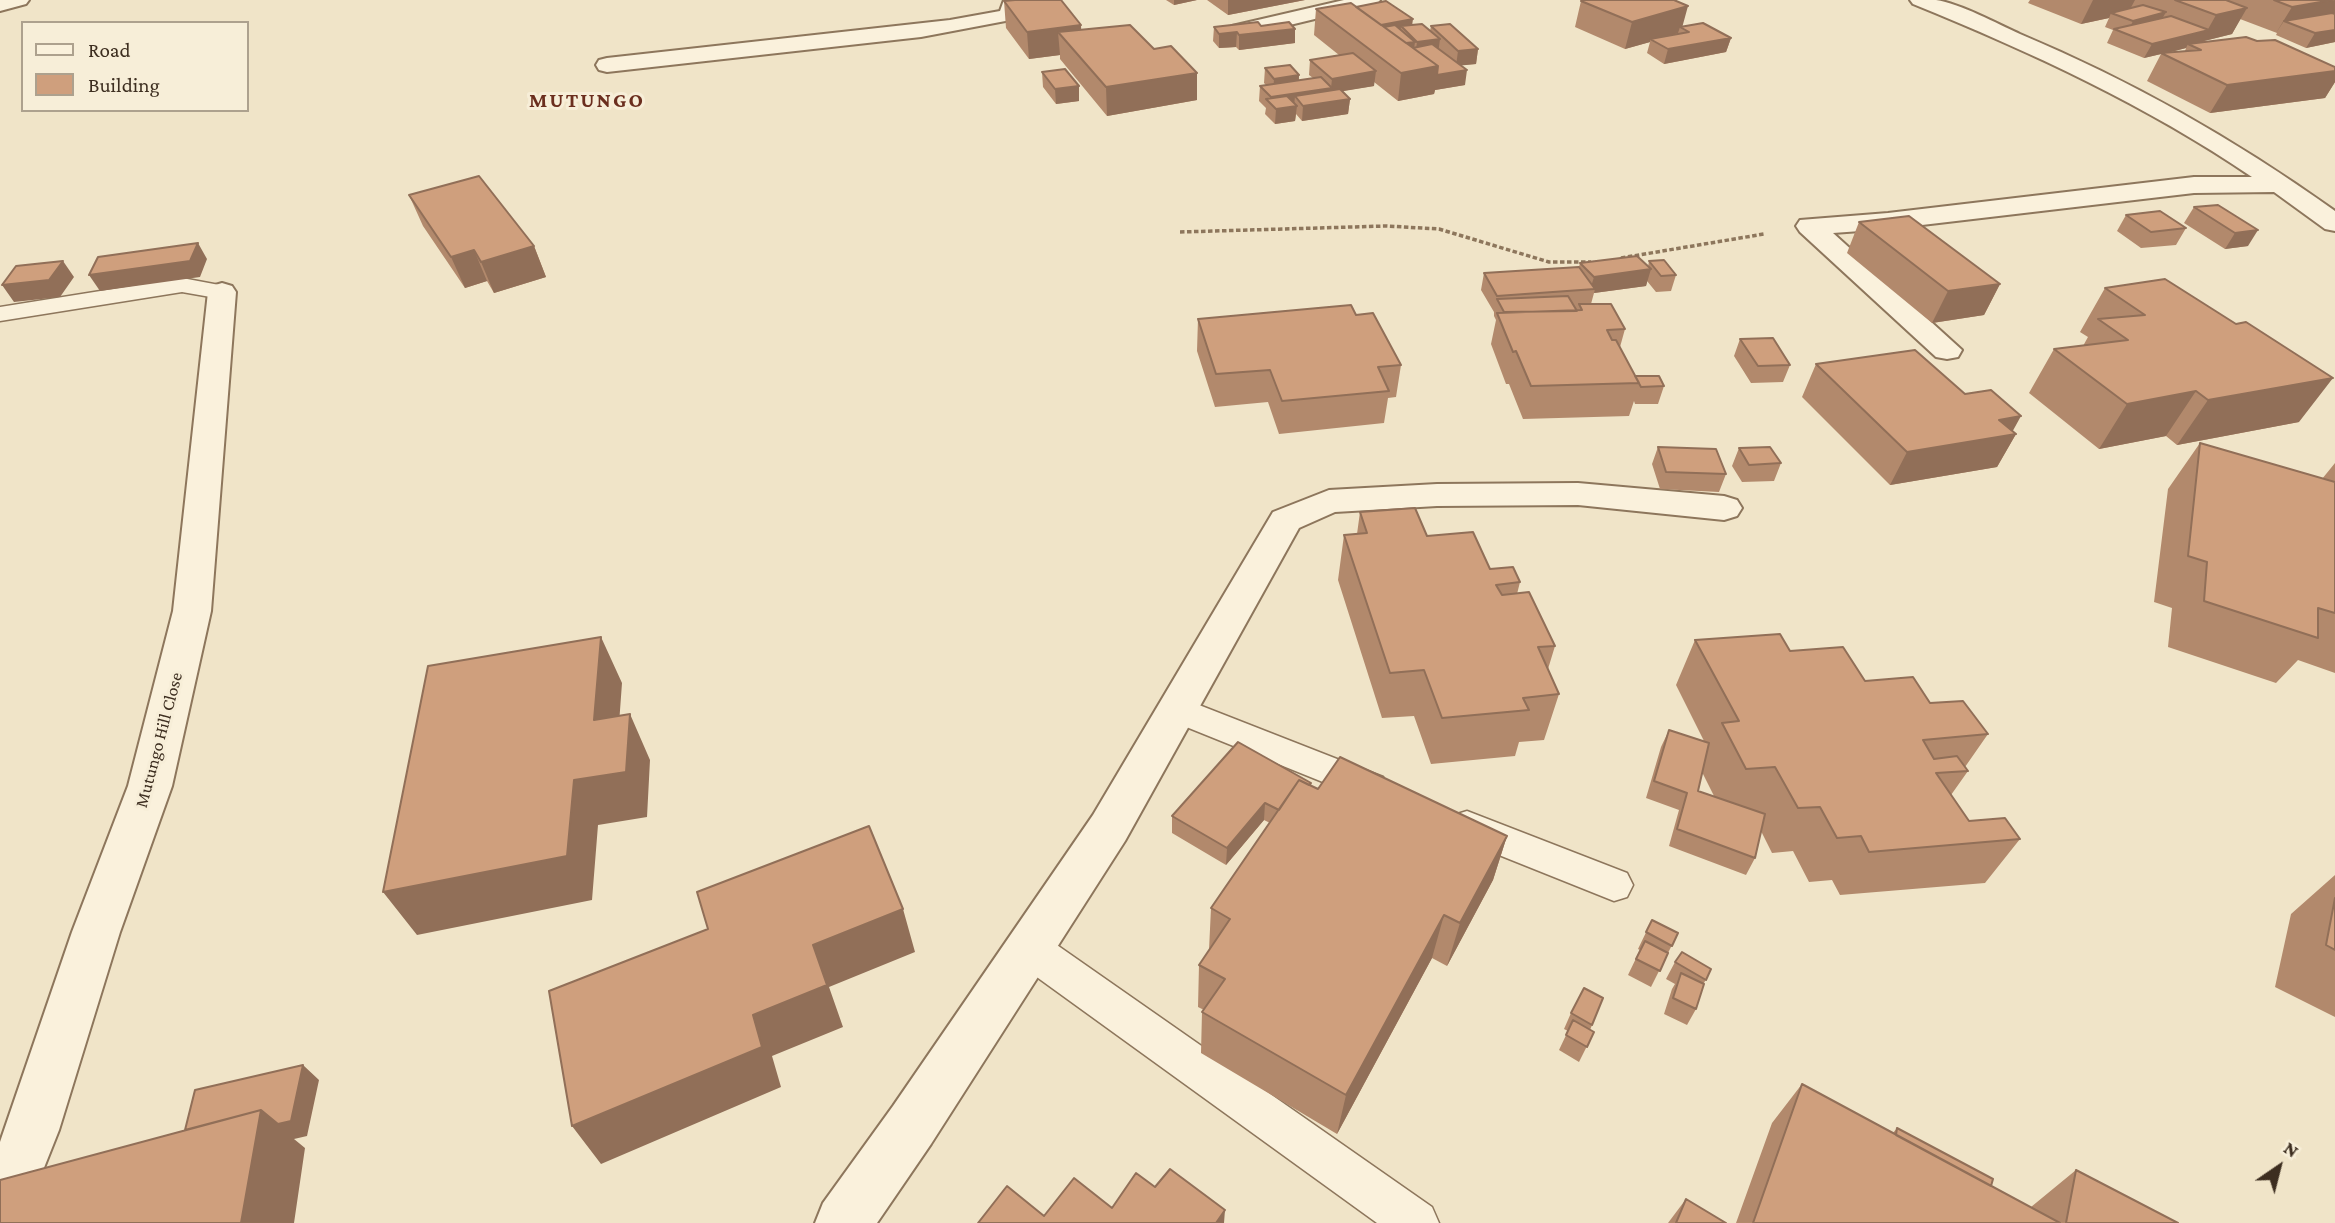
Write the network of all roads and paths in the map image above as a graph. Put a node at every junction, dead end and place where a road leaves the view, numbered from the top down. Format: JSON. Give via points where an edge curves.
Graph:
{"nodes":[{"id":1,"x":19,"y":0,"type":"edge"},
{"id":2,"x":1014,"y":0,"type":"edge"},
{"id":3,"x":1370,"y":0,"type":"edge"},
{"id":4,"x":1920,"y":0,"type":"edge"},
{"id":5,"x":0,"y":5,"type":"edge"},
{"id":6,"x":1240,"y":31,"type":"edge"},
{"id":7,"x":607,"y":65,"type":"dead end"},
{"id":8,"x":2280,"y":184,"type":"junction"},
{"id":9,"x":2335,"y":223,"type":"edge"},
{"id":10,"x":1810,"y":226,"type":"junction"},
{"id":11,"x":1180,"y":232,"type":"dead end"},
{"id":12,"x":1609,"y":260,"type":"edge"},
{"id":13,"x":1596,"y":262,"type":"edge"},
{"id":14,"x":222,"y":292,"type":"joint"},
{"id":15,"x":0,"y":314,"type":"edge"},
{"id":16,"x":1947,"y":350,"type":"dead end"},
{"id":17,"x":1724,"y":509,"type":"dead end"},
{"id":18,"x":1176,"y":709,"type":"junction"},
{"id":19,"x":1395,"y":797,"type":"edge"},
{"id":20,"x":1434,"y":813,"type":"edge"},
{"id":21,"x":1614,"y":885,"type":"dead end"},
{"id":22,"x":1030,"y":949,"type":"junction"},
{"id":23,"x":0,"y":1209,"type":"edge"},
{"id":24,"x":843,"y":1223,"type":"edge"},
{"id":25,"x":1416,"y":1223,"type":"edge"}],
"edges":[{"from":1,"to":5,"type":"street"},
{"from":2,"to":7,"type":"street","via":[[1009,15],[980,22]]},
{"from":3,"to":6,"type":"street"},
{"from":4,"to":8,"type":"street","via":[[2189,125]]},
{"from":8,"to":9,"type":"street"},
{"from":8,"to":10,"type":"street","via":[[2194,185]]},
{"from":10,"to":12,"type":"path"},
{"from":10,"to":16,"type":"street"},
{"from":11,"to":13,"type":"path","via":[[1386,226],[1440,229],[1549,262]]},
{"from":14,"to":15,"type":"lane","via":[[182,285]]},
{"from":14,"to":23,"type":"street","name":"Mutungo Hill Close","via":[[195,585],[168,712],[150,786],[96,932],[32,1130]]},
{"from":17,"to":18,"type":"street","via":[[1578,494],[1329,501],[1286,520]]},
{"from":18,"to":19,"type":"lane"},
{"from":18,"to":22,"type":"street","via":[[1109,828]]},
{"from":20,"to":21,"type":"lane"},
{"from":22,"to":24,"type":"street"},
{"from":22,"to":25,"type":"lane"}]}
